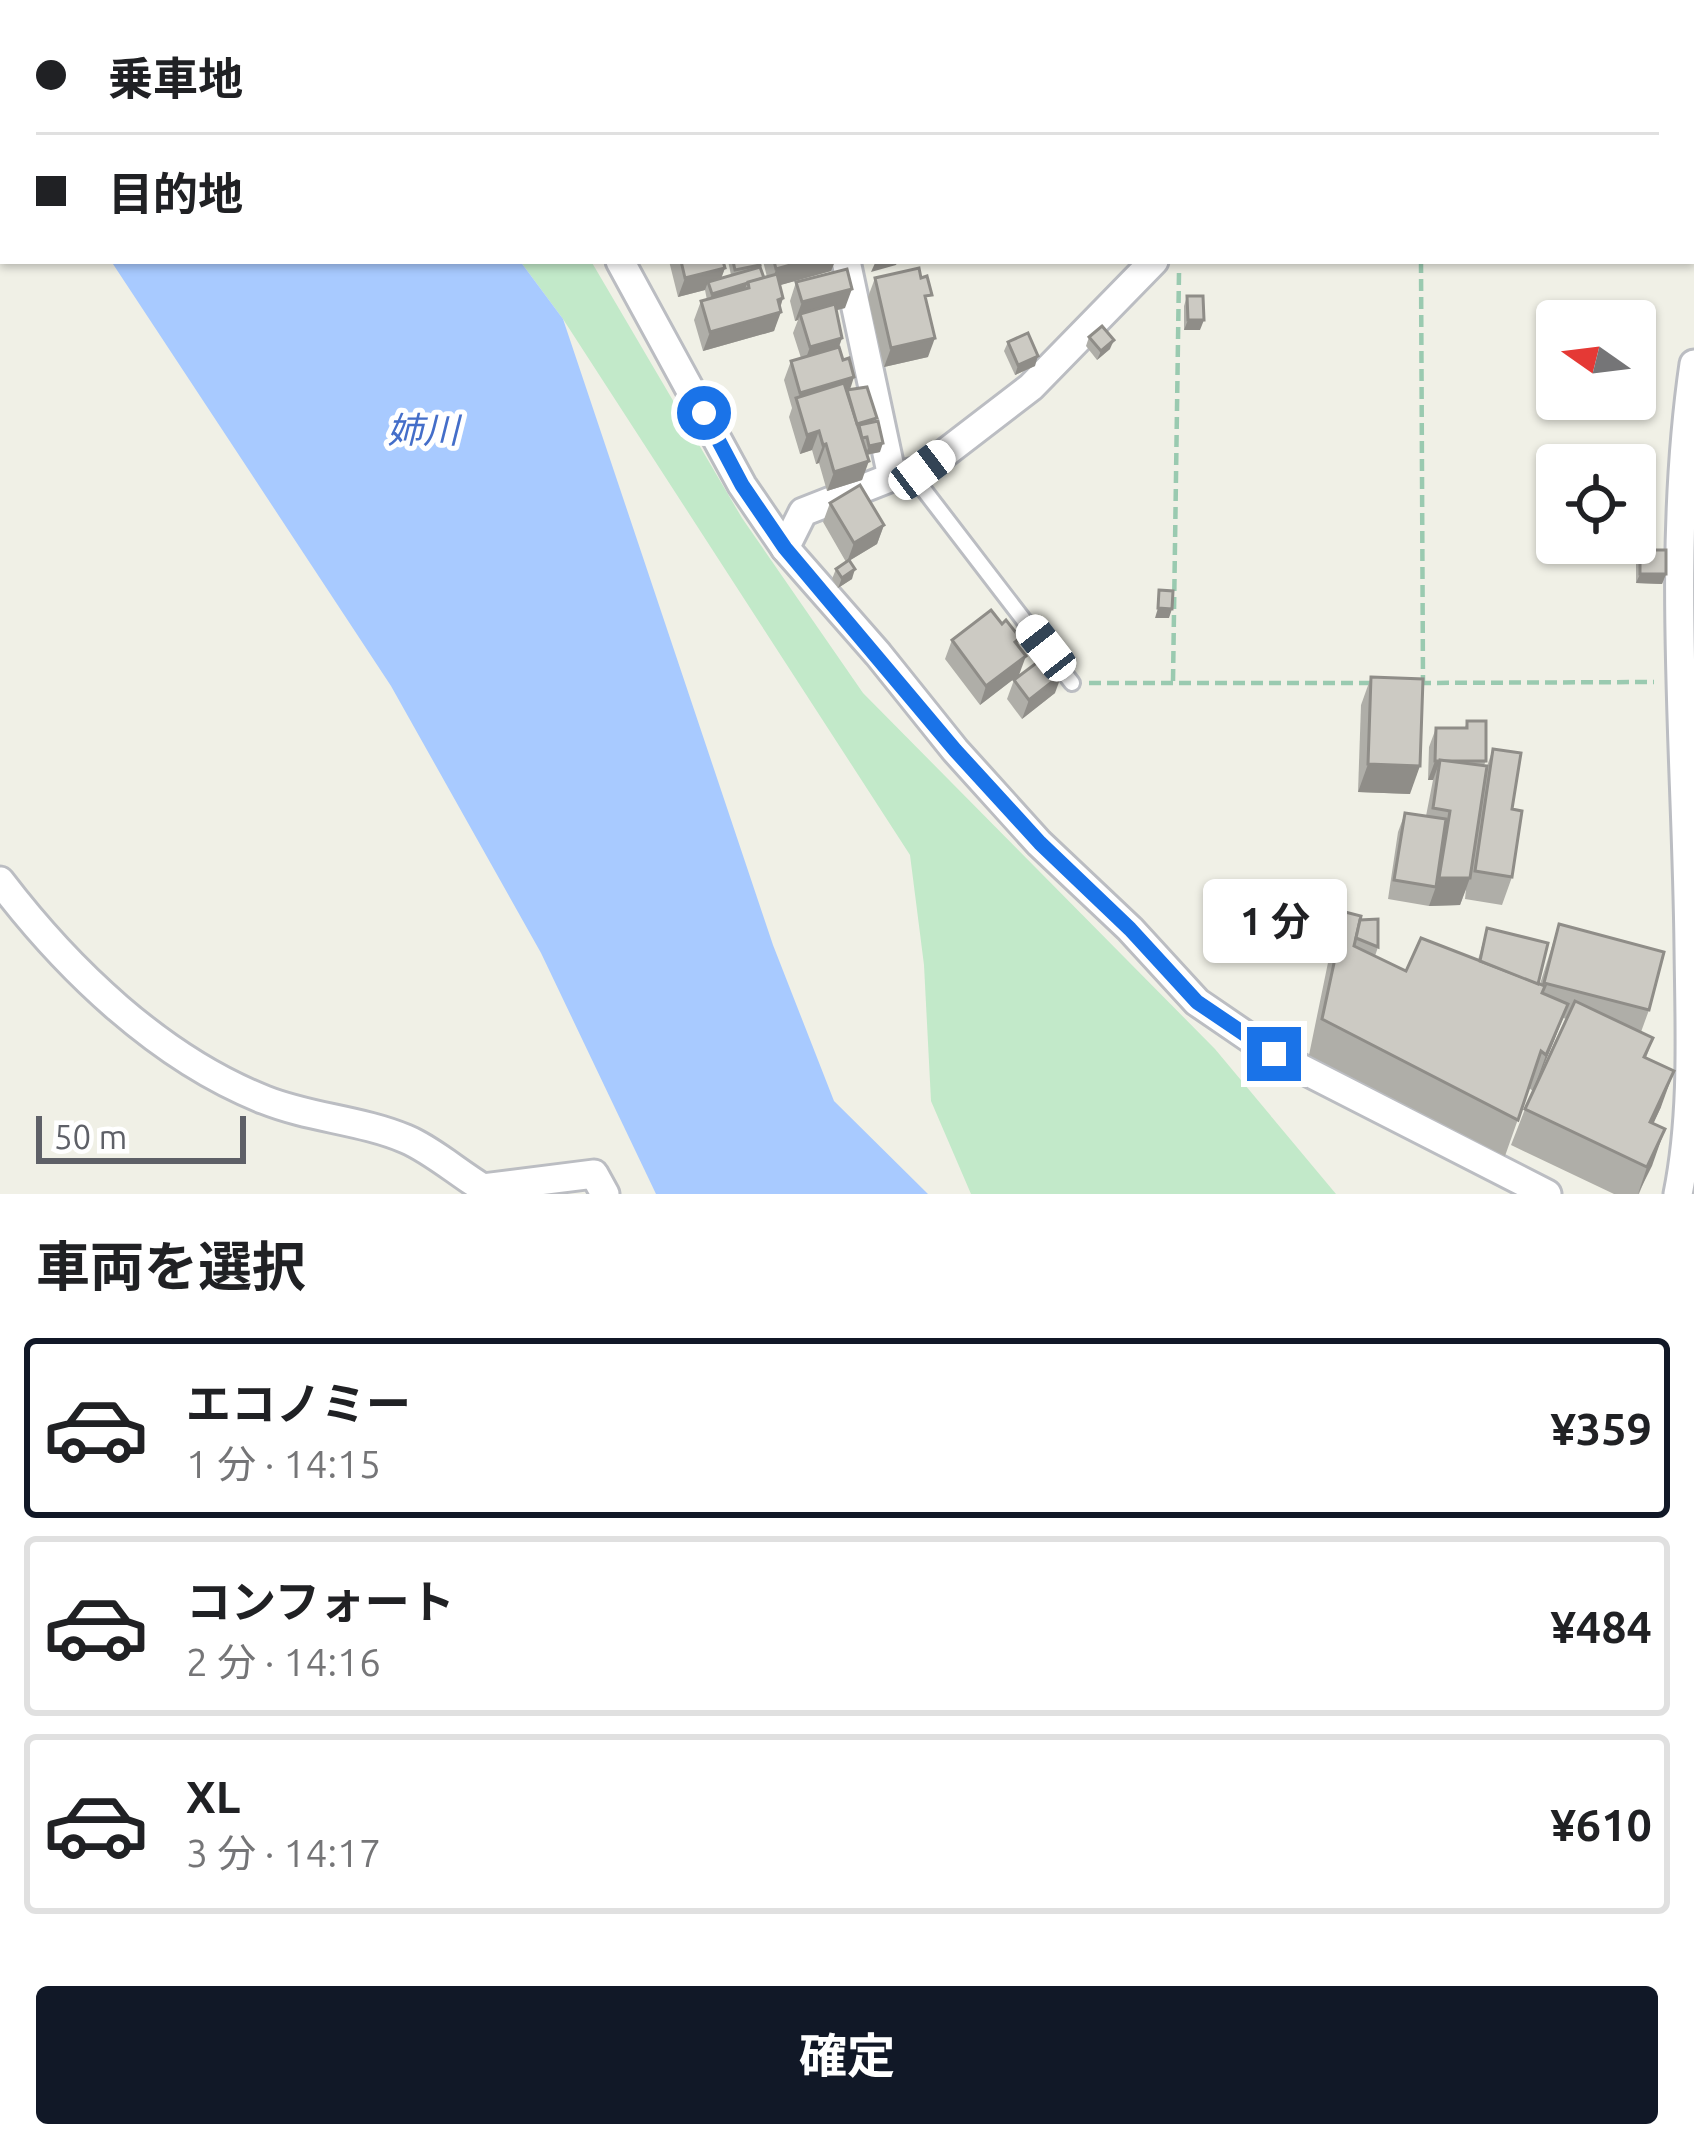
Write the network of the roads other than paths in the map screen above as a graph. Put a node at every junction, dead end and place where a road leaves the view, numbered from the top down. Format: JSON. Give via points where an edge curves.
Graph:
{"nodes":[{"id":1,"x":622,"y":264,"type":"edge"},
{"id":2,"x":847,"y":264,"type":"edge"},
{"id":3,"x":1151,"y":264,"type":"edge"},
{"id":4,"x":1694,"y":364,"type":"edge"},
{"id":5,"x":901,"y":475,"type":"junction"},
{"id":6,"x":785,"y":548,"type":"junction"},
{"id":7,"x":1072,"y":683,"type":"road end"},
{"id":8,"x":0,"y":881,"type":"edge"},
{"id":9,"x":605,"y":1194,"type":"edge"},
{"id":10,"x":1547,"y":1194,"type":"edge"},
{"id":11,"x":1678,"y":1194,"type":"edge"}],
"edges":[{"from":1,"to":6,"type":"street"},
{"from":2,"to":5,"type":"street"},
{"from":3,"to":5,"type":"street","via":[[1031,387],[922,470]]},
{"from":4,"to":11,"type":"street","via":[[1678,607],[1690,1101]]},
{"from":5,"to":6,"type":"street","via":[[803,512]]},
{"from":5,"to":7,"type":"lane"},
{"from":6,"to":10,"type":"street","via":[[983,781],[1197,1002],[1274,1054]]},
{"from":8,"to":9,"type":"street","via":[[111,999],[179,1055],[264,1100],[407,1139],[483,1188],[595,1174]]}]}
